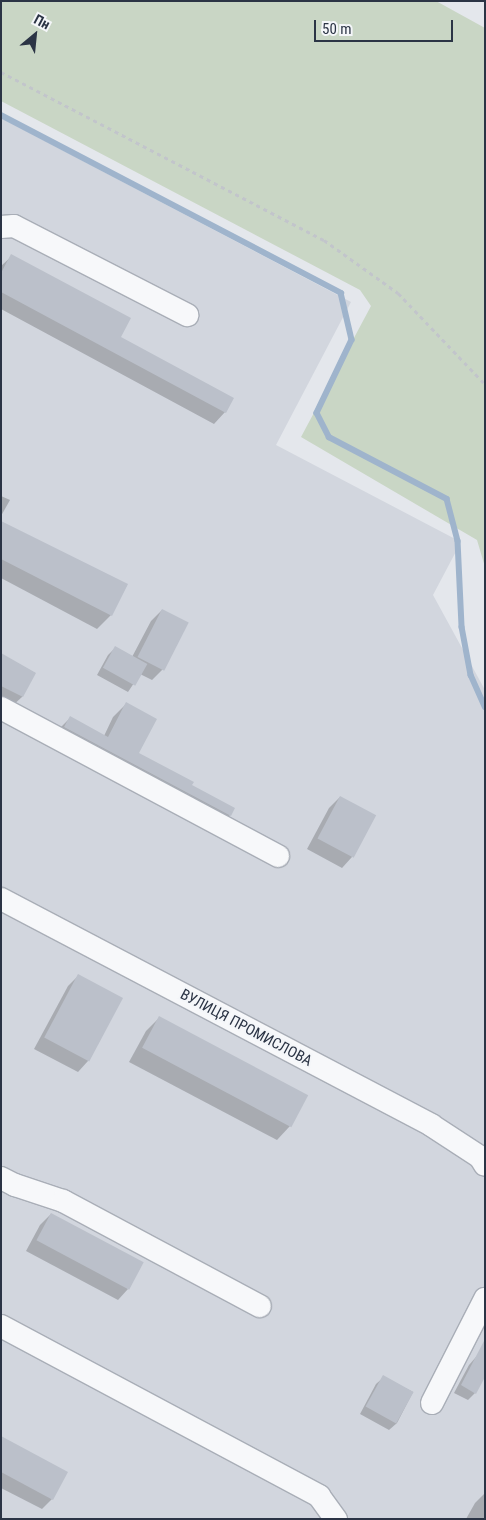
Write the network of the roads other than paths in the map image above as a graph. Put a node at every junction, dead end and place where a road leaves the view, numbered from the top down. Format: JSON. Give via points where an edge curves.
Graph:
{"nodes":[{"id":1,"x":1,"y":227,"type":"edge"},
{"id":2,"x":187,"y":315,"type":"dead end"},
{"id":3,"x":1,"y":708,"type":"edge"},
{"id":4,"x":278,"y":856,"type":"dead end"},
{"id":5,"x":1,"y":899,"type":"edge"},
{"id":6,"x":485,"y":1165,"type":"edge"},
{"id":7,"x":1,"y":1178,"type":"edge"},
{"id":8,"x":485,"y":1299,"type":"edge"},
{"id":9,"x":260,"y":1306,"type":"dead end"},
{"id":10,"x":1,"y":1326,"type":"edge"},
{"id":11,"x":432,"y":1403,"type":"dead end"},
{"id":12,"x":336,"y":1519,"type":"edge"}],
"edges":[{"from":1,"to":2,"type":"street","via":[[14,226]]},
{"from":3,"to":4,"type":"street"},
{"from":5,"to":6,"type":"street","name":"ВУЛИЦЯ ПРОМИСЛОВА","via":[[431,1125],[480,1157]]},
{"from":7,"to":9,"type":"street","via":[[63,1201]]},
{"from":8,"to":11,"type":"street"},
{"from":10,"to":12,"type":"street","via":[[319,1496]]}]}
